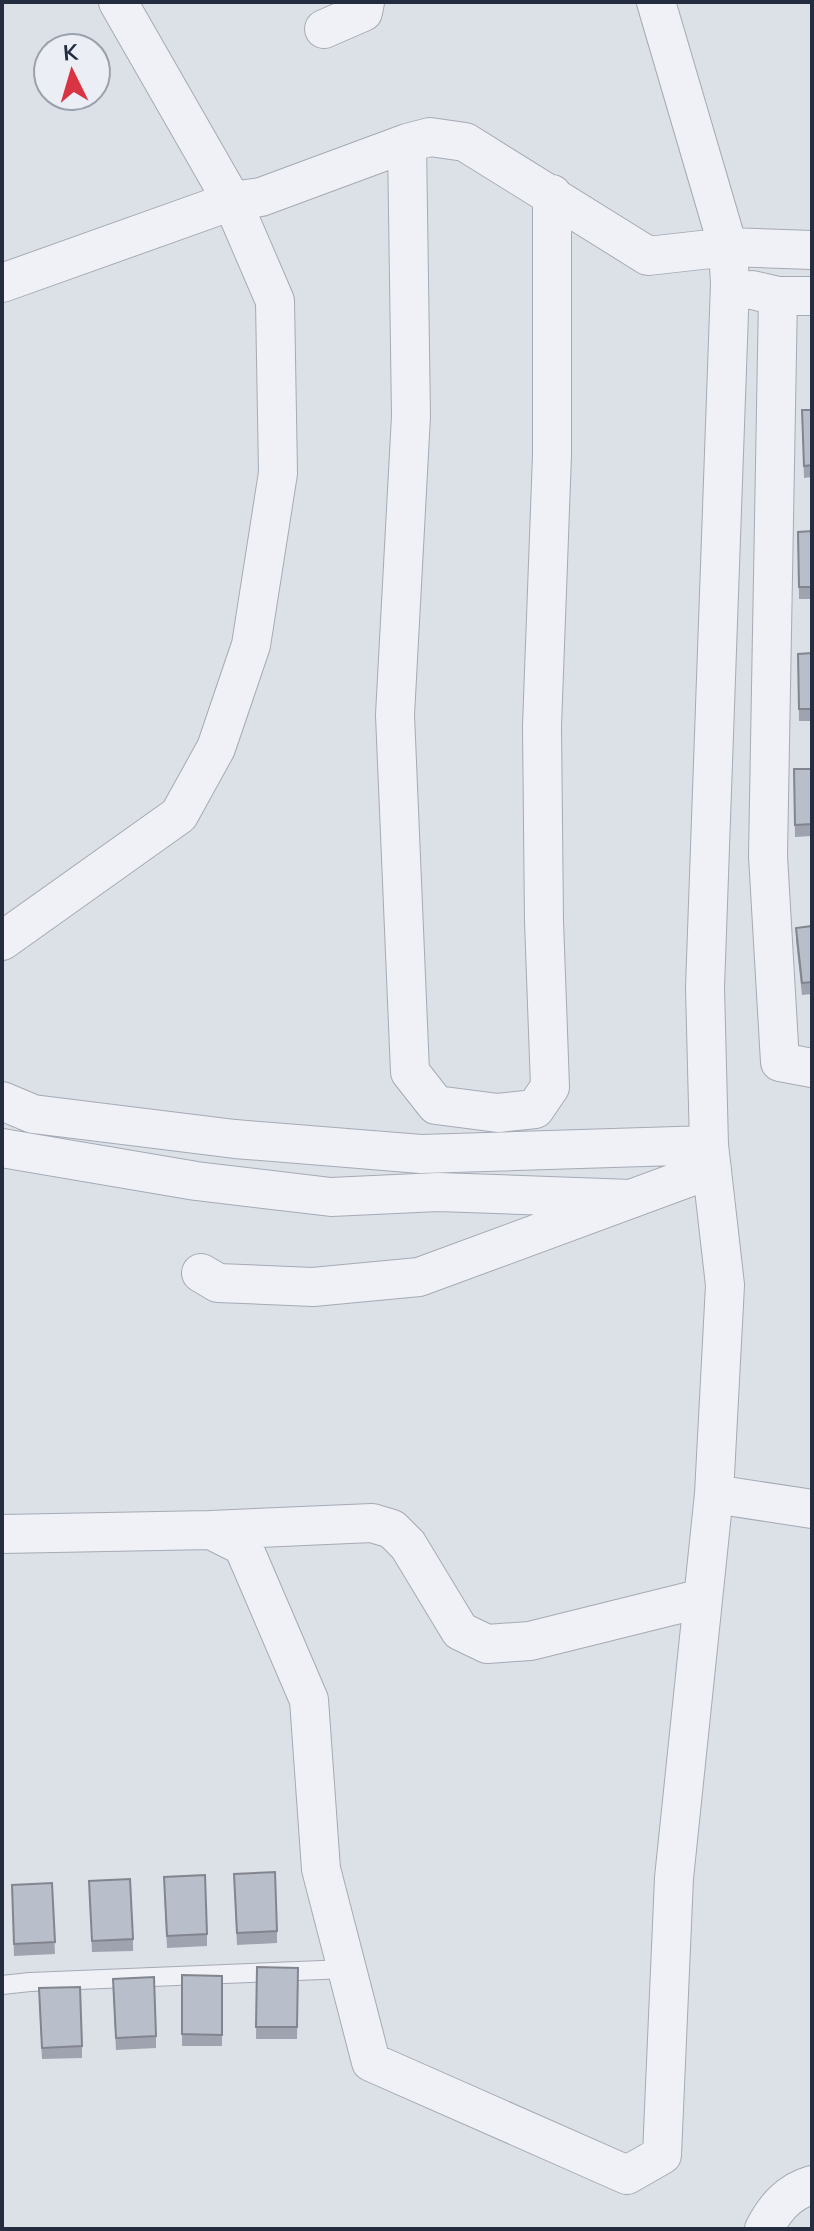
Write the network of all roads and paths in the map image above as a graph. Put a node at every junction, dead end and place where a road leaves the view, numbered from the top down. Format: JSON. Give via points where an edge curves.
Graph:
{"nodes":[{"id":1,"x":118,"y":2,"type":"edge"},
{"id":2,"x":365,"y":2,"type":"edge"},
{"id":3,"x":656,"y":2,"type":"edge"},
{"id":4,"x":324,"y":29,"type":"dead end"},
{"id":5,"x":407,"y":143,"type":"junction"},
{"id":6,"x":552,"y":194,"type":"junction"},
{"id":7,"x":232,"y":201,"type":"junction"},
{"id":8,"x":812,"y":250,"type":"edge"},
{"id":9,"x":729,"y":265,"type":"junction"},
{"id":10,"x":2,"y":283,"type":"edge"},
{"id":11,"x":795,"y":296,"type":"edge"},
{"id":12,"x":2,"y":941,"type":"edge"},
{"id":13,"x":812,"y":1068,"type":"edge"},
{"id":14,"x":2,"y":1101,"type":"edge"},
{"id":15,"x":2,"y":1148,"type":"edge"},
{"id":16,"x":710,"y":1157,"type":"junction"},
{"id":17,"x":631,"y":1199,"type":"junction"},
{"id":18,"x":201,"y":1273,"type":"dead end"},
{"id":19,"x":714,"y":1494,"type":"junction"},
{"id":20,"x":812,"y":1509,"type":"edge"},
{"id":21,"x":211,"y":1530,"type":"junction"},
{"id":22,"x":2,"y":1534,"type":"edge"},
{"id":23,"x":703,"y":1598,"type":"junction"},
{"id":24,"x":347,"y":1969,"type":"junction"},
{"id":25,"x":2,"y":1985,"type":"edge"},
{"id":26,"x":812,"y":2185,"type":"edge"},
{"id":27,"x":764,"y":2229,"type":"edge"}],
"edges":[{"from":1,"to":7,"type":"street"},
{"from":2,"to":4,"type":"street","via":[[363,12]]},
{"from":3,"to":9,"type":"street"},
{"from":5,"to":6,"type":"street","via":[[430,137],[465,142]]},
{"from":5,"to":6,"type":"street","via":[[411,416],[395,715],[410,1072],[436,1105],[498,1113],[535,1109],[550,1087],[542,726],[552,455]]},
{"from":5,"to":7,"type":"street","via":[[261,197]]},
{"from":6,"to":9,"type":"street","via":[[648,256]]},
{"from":7,"to":10,"type":"street"},
{"from":7,"to":12,"type":"street","via":[[275,301],[278,473],[251,645],[216,748],[179,815]]},
{"from":8,"to":9,"type":"street"},
{"from":9,"to":11,"type":"street"},
{"from":9,"to":16,"type":"street","via":[[705,988]]},
{"from":11,"to":13,"type":"street","via":[[768,856],[780,1062]]},
{"from":14,"to":16,"type":"street","via":[[33,1114],[235,1139],[421,1154]]},
{"from":15,"to":17,"type":"street","via":[[196,1181],[331,1197],[438,1192]]},
{"from":16,"to":17,"type":"street"},
{"from":16,"to":19,"type":"street","via":[[725,1285]]},
{"from":17,"to":18,"type":"street","via":[[419,1277],[313,1287],[218,1283]]},
{"from":19,"to":20,"type":"street"},
{"from":19,"to":23,"type":"street"},
{"from":21,"to":22,"type":"street"},
{"from":21,"to":23,"type":"street","via":[[372,1523],[392,1529],[408,1545],[460,1631],[487,1644],[530,1641]]},
{"from":21,"to":24,"type":"street","via":[[243,1546],[309,1700],[321,1869]]},
{"from":23,"to":24,"type":"street","via":[[674,1878],[662,2155],[627,2175],[371,2062]]},
{"from":24,"to":25,"type":"lane"},
{"from":26,"to":27,"type":"street","via":[[782,2202]]}]}
